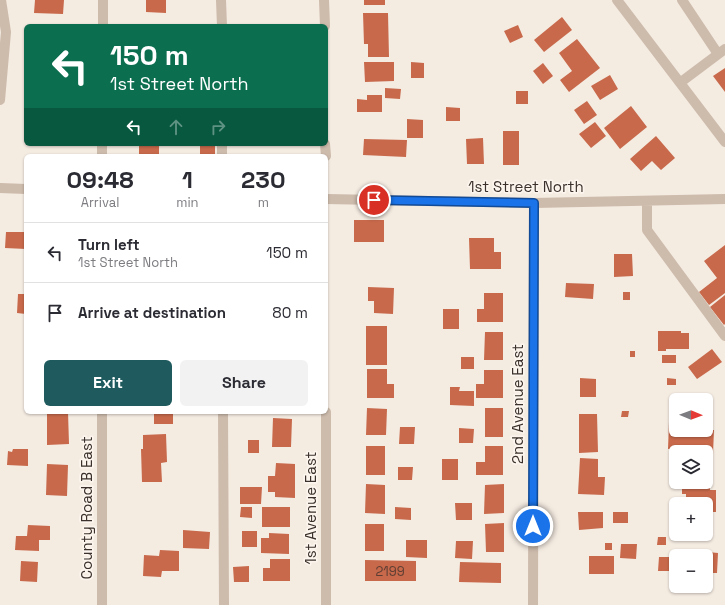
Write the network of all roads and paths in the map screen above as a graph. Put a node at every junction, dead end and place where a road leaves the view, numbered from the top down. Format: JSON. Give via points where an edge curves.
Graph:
{"nodes":[{"id":1,"x":1,"y":0,"type":"edge"},
{"id":2,"x":103,"y":0,"type":"edge"},
{"id":3,"x":221,"y":0,"type":"edge"},
{"id":4,"x":324,"y":0,"type":"edge"},
{"id":5,"x":617,"y":0,"type":"edge"},
{"id":6,"x":682,"y":0,"type":"edge"},
{"id":7,"x":103,"y":24,"type":"edge"},
{"id":8,"x":222,"y":24,"type":"edge"},
{"id":9,"x":325,"y":24,"type":"edge"},
{"id":10,"x":721,"y":52,"type":"edge"},
{"id":11,"x":681,"y":82,"type":"junction"},
{"id":12,"x":0,"y":100,"type":"edge"},
{"id":13,"x":725,"y":142,"type":"edge"},
{"id":14,"x":0,"y":188,"type":"edge"},
{"id":15,"x":24,"y":189,"type":"edge"},
{"id":16,"x":328,"y":199,"type":"edge"},
{"id":17,"x":725,"y":199,"type":"edge"},
{"id":18,"x":647,"y":201,"type":"junction"},
{"id":19,"x":534,"y":203,"type":"junction"},
{"id":20,"x":725,"y":336,"type":"edge"},
{"id":21,"x":102,"y":414,"type":"edge"},
{"id":22,"x":223,"y":414,"type":"edge"},
{"id":23,"x":326,"y":414,"type":"edge"},
{"id":24,"x":102,"y":605,"type":"edge"},
{"id":25,"x":224,"y":605,"type":"edge"},
{"id":26,"x":326,"y":605,"type":"edge"},
{"id":27,"x":533,"y":605,"type":"edge"}],
"edges":[{"from":1,"to":12,"type":"street","via":[[6,32]]},
{"from":2,"to":7,"type":"street"},
{"from":3,"to":8,"type":"street"},
{"from":4,"to":9,"type":"street"},
{"from":5,"to":11,"type":"street"},
{"from":6,"to":10,"type":"street"},
{"from":10,"to":11,"type":"street"},
{"from":11,"to":13,"type":"street"},
{"from":14,"to":15,"type":"street"},
{"from":16,"to":19,"type":"street","name":"1st Street North"},
{"from":17,"to":18,"type":"street","name":"1st Street North"},
{"from":18,"to":19,"type":"street","name":"1st Street North"},
{"from":18,"to":20,"type":"street","via":[[647,230]]},
{"from":19,"to":27,"type":"street","name":"2nd Avenue East"},
{"from":21,"to":24,"type":"street","name":"County Road B East"},
{"from":22,"to":25,"type":"street"},
{"from":23,"to":26,"type":"street","name":"1st Avenue East"}]}
